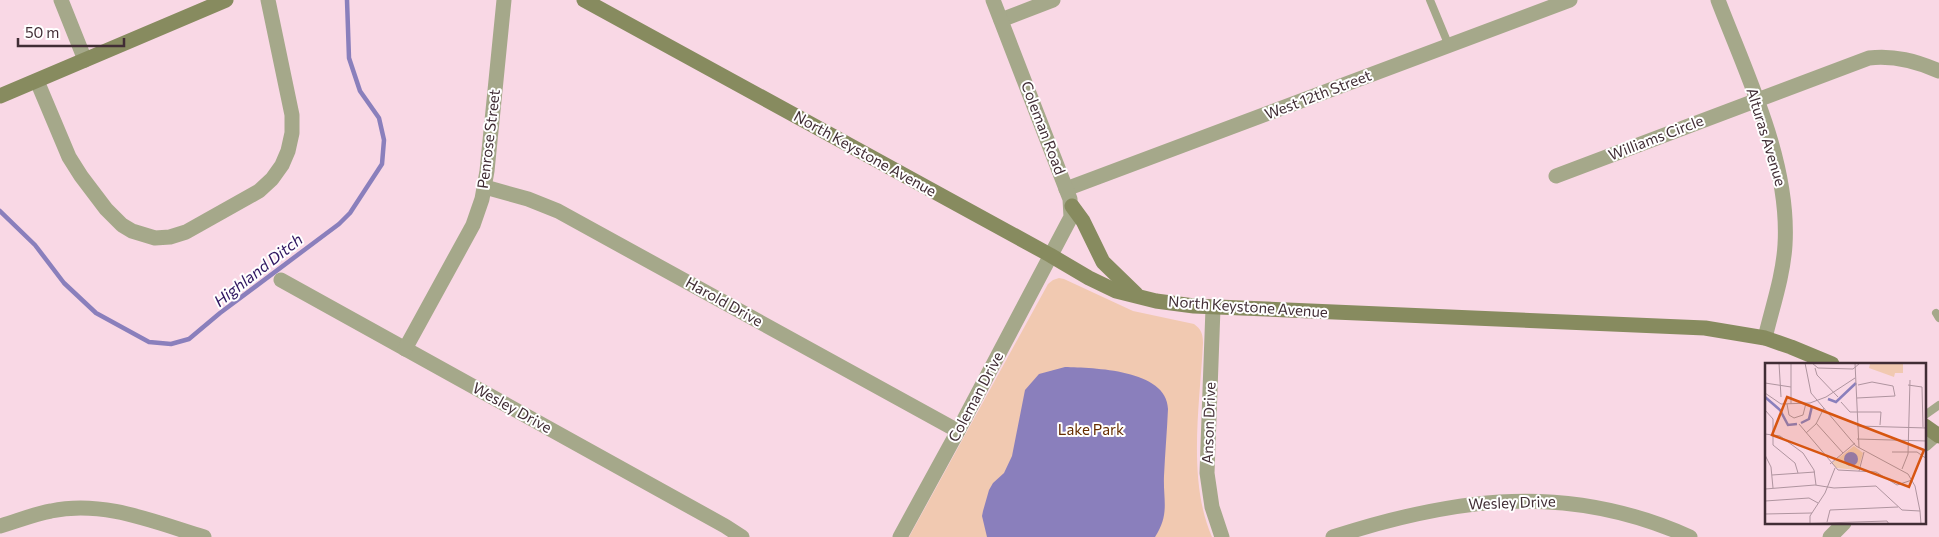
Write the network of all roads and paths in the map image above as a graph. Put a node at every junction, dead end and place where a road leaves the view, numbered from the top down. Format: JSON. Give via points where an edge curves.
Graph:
{"nodes":[{"id":1,"x":61,"y":0,"type":"edge"},
{"id":2,"x":226,"y":0,"type":"edge"},
{"id":3,"x":268,"y":0,"type":"edge"},
{"id":4,"x":504,"y":0,"type":"edge"},
{"id":5,"x":584,"y":0,"type":"edge"},
{"id":6,"x":993,"y":0,"type":"edge"},
{"id":7,"x":1053,"y":0,"type":"edge"},
{"id":8,"x":1430,"y":0,"type":"edge"},
{"id":9,"x":1570,"y":0,"type":"edge"},
{"id":10,"x":1718,"y":0,"type":"edge"},
{"id":11,"x":1001,"y":20,"type":"junction"},
{"id":12,"x":1449,"y":46,"type":"junction"},
{"id":13,"x":85,"y":60,"type":"junction"},
{"id":14,"x":1939,"y":72,"type":"edge"},
{"id":15,"x":37,"y":81,"type":"junction"},
{"id":16,"x":0,"y":96,"type":"edge"},
{"id":17,"x":1756,"y":101,"type":"junction"},
{"id":18,"x":1556,"y":176,"type":"dead end"},
{"id":19,"x":485,"y":187,"type":"junction"},
{"id":20,"x":1066,"y":189,"type":"junction"},
{"id":21,"x":1072,"y":206,"type":"junction"},
{"id":22,"x":1050,"y":255,"type":"junction"},
{"id":23,"x":281,"y":280,"type":"dead end"},
{"id":24,"x":1137,"y":295,"type":"junction"},
{"id":25,"x":1213,"y":308,"type":"junction"},
{"id":26,"x":1764,"y":338,"type":"junction"},
{"id":27,"x":405,"y":348,"type":"junction"},
{"id":28,"x":1830,"y":363,"type":"edge"},
{"id":29,"x":1939,"y":405,"type":"edge"},
{"id":30,"x":1926,"y":414,"type":"edge"},
{"id":31,"x":958,"y":431,"type":"junction"},
{"id":32,"x":1843,"y":524,"type":"edge"},
{"id":33,"x":2,"y":527,"type":"edge"},
{"id":34,"x":204,"y":537,"type":"edge"},
{"id":35,"x":742,"y":537,"type":"edge"},
{"id":36,"x":900,"y":537,"type":"edge"},
{"id":37,"x":1222,"y":537,"type":"edge"},
{"id":38,"x":1333,"y":537,"type":"edge"},
{"id":39,"x":1690,"y":537,"type":"edge"},
{"id":40,"x":1830,"y":537,"type":"edge"}],
"edges":[{"from":1,"to":13,"type":"street"},
{"from":2,"to":13,"type":"street"},
{"from":3,"to":15,"type":"street","via":[[292,115],[288,151],[272,179],[259,191],[186,232],[170,237],[143,236],[112,217],[69,157]]},
{"from":4,"to":19,"type":"street","name":"Penrose Street"},
{"from":5,"to":22,"type":"street","name":"North Keystone Avenue"},
{"from":6,"to":11,"type":"street","name":"Coleman Road"},
{"from":7,"to":11,"type":"street"},
{"from":8,"to":12,"type":"lane"},
{"from":9,"to":12,"type":"street","name":"West 12th Street"},
{"from":10,"to":17,"type":"street","name":"Alturas Avenue"},
{"from":11,"to":20,"type":"street","name":"Coleman Road"},
{"from":12,"to":20,"type":"street","name":"West 12th Street"},
{"from":13,"to":15,"type":"street"},
{"from":14,"to":17,"type":"street","name":"Williams Circle","via":[[1902,59],[1869,58]]},
{"from":15,"to":16,"type":"street"},
{"from":17,"to":18,"type":"street","name":"Williams Circle"},
{"from":17,"to":26,"type":"street","name":"Alturas Avenue","via":[[1777,166],[1786,220],[1781,275]]},
{"from":19,"to":27,"type":"street","name":"Penrose Street","via":[[473,225]]},
{"from":19,"to":31,"type":"street","name":"Harold Drive","via":[[558,211]]},
{"from":20,"to":21,"type":"street","name":"Coleman Road"},
{"from":21,"to":22,"type":"street","via":[[1068,226]]},
{"from":21,"to":24,"type":"street","via":[[1103,262]]},
{"from":22,"to":24,"type":"street","name":"North Keystone Avenue","via":[[1116,291]]},
{"from":22,"to":31,"type":"street","name":"Coleman Drive"},
{"from":23,"to":27,"type":"street","name":"Wesley Drive"},
{"from":24,"to":25,"type":"street","name":"North Keystone Avenue","via":[[1177,305]]},
{"from":25,"to":26,"type":"street","name":"North Keystone Avenue","via":[[1705,328]]},
{"from":25,"to":37,"type":"street","name":"Anson Drive","via":[[1207,473],[1212,507]]},
{"from":26,"to":28,"type":"street","name":"North Keystone Avenue"},
{"from":27,"to":35,"type":"street","name":"Wesley Drive"},
{"from":29,"to":30,"type":"lane"},
{"from":31,"to":36,"type":"street","name":"Coleman Drive"},
{"from":32,"to":40,"type":"street"},
{"from":33,"to":34,"type":"street","via":[[51,511],[101,509],[124,512]]},
{"from":38,"to":39,"type":"street","name":"Wesley Drive","via":[[1461,505],[1522,500],[1570,502],[1618,511]]}]}
